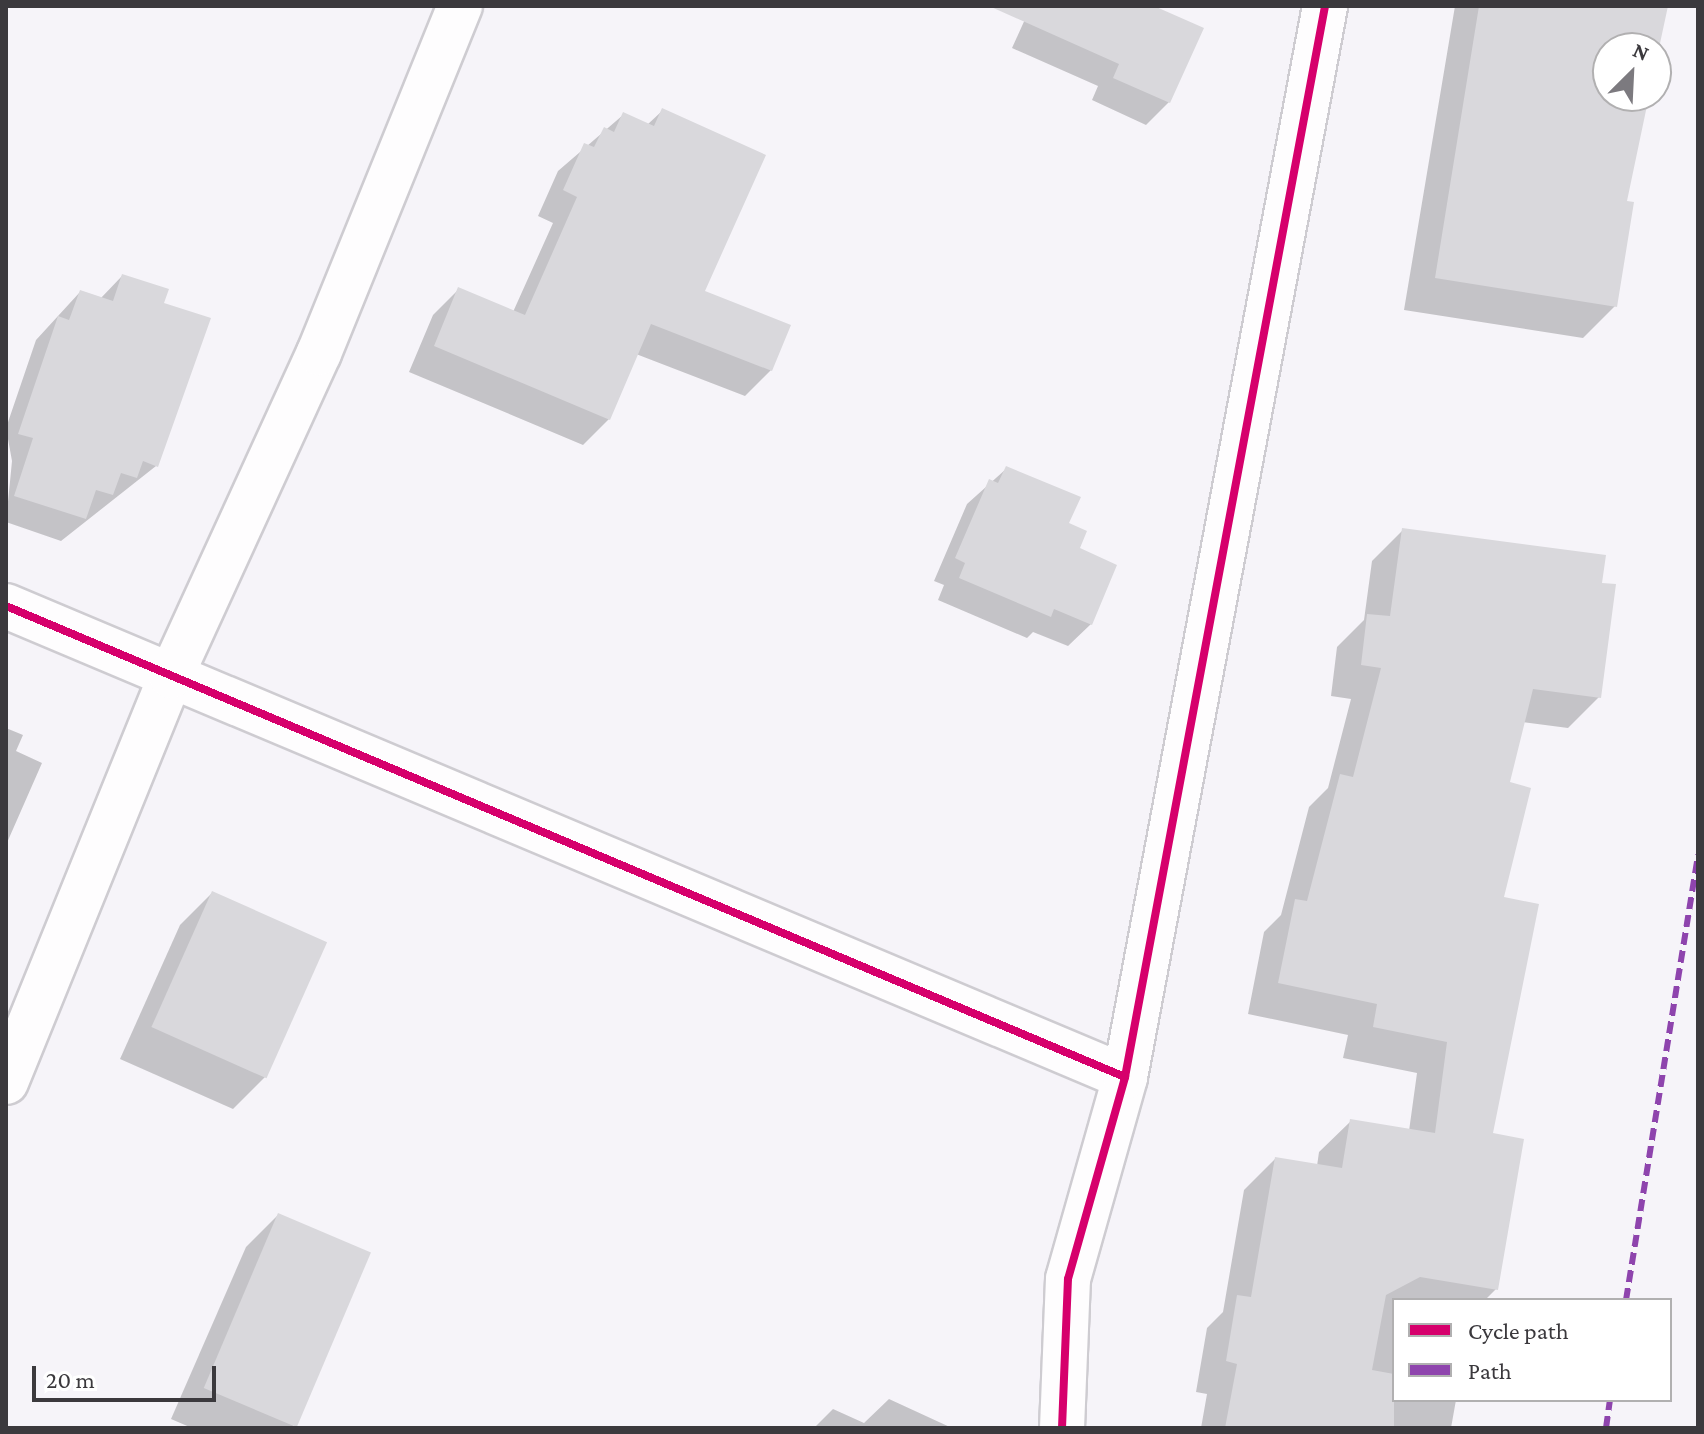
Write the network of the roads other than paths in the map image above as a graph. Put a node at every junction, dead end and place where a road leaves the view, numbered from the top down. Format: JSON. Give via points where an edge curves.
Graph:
{"nodes":[{"id":1,"x":460,"y":6,"type":"edge"},
{"id":2,"x":1325,"y":6,"type":"edge"},
{"id":3,"x":6,"y":606,"type":"edge"},
{"id":4,"x":171,"y":676,"type":"junction"},
{"id":5,"x":1125,"y":1077,"type":"junction"},
{"id":6,"x":6,"y":1082,"type":"edge"},
{"id":7,"x":1062,"y":1428,"type":"edge"}],
"edges":[{"from":1,"to":4,"type":"street","via":[[319,353]]},
{"from":2,"to":5,"type":"street"},
{"from":3,"to":4,"type":"street"},
{"from":4,"to":5,"type":"street"},
{"from":4,"to":6,"type":"street"},
{"from":5,"to":7,"type":"street","via":[[1068,1279]]}]}
